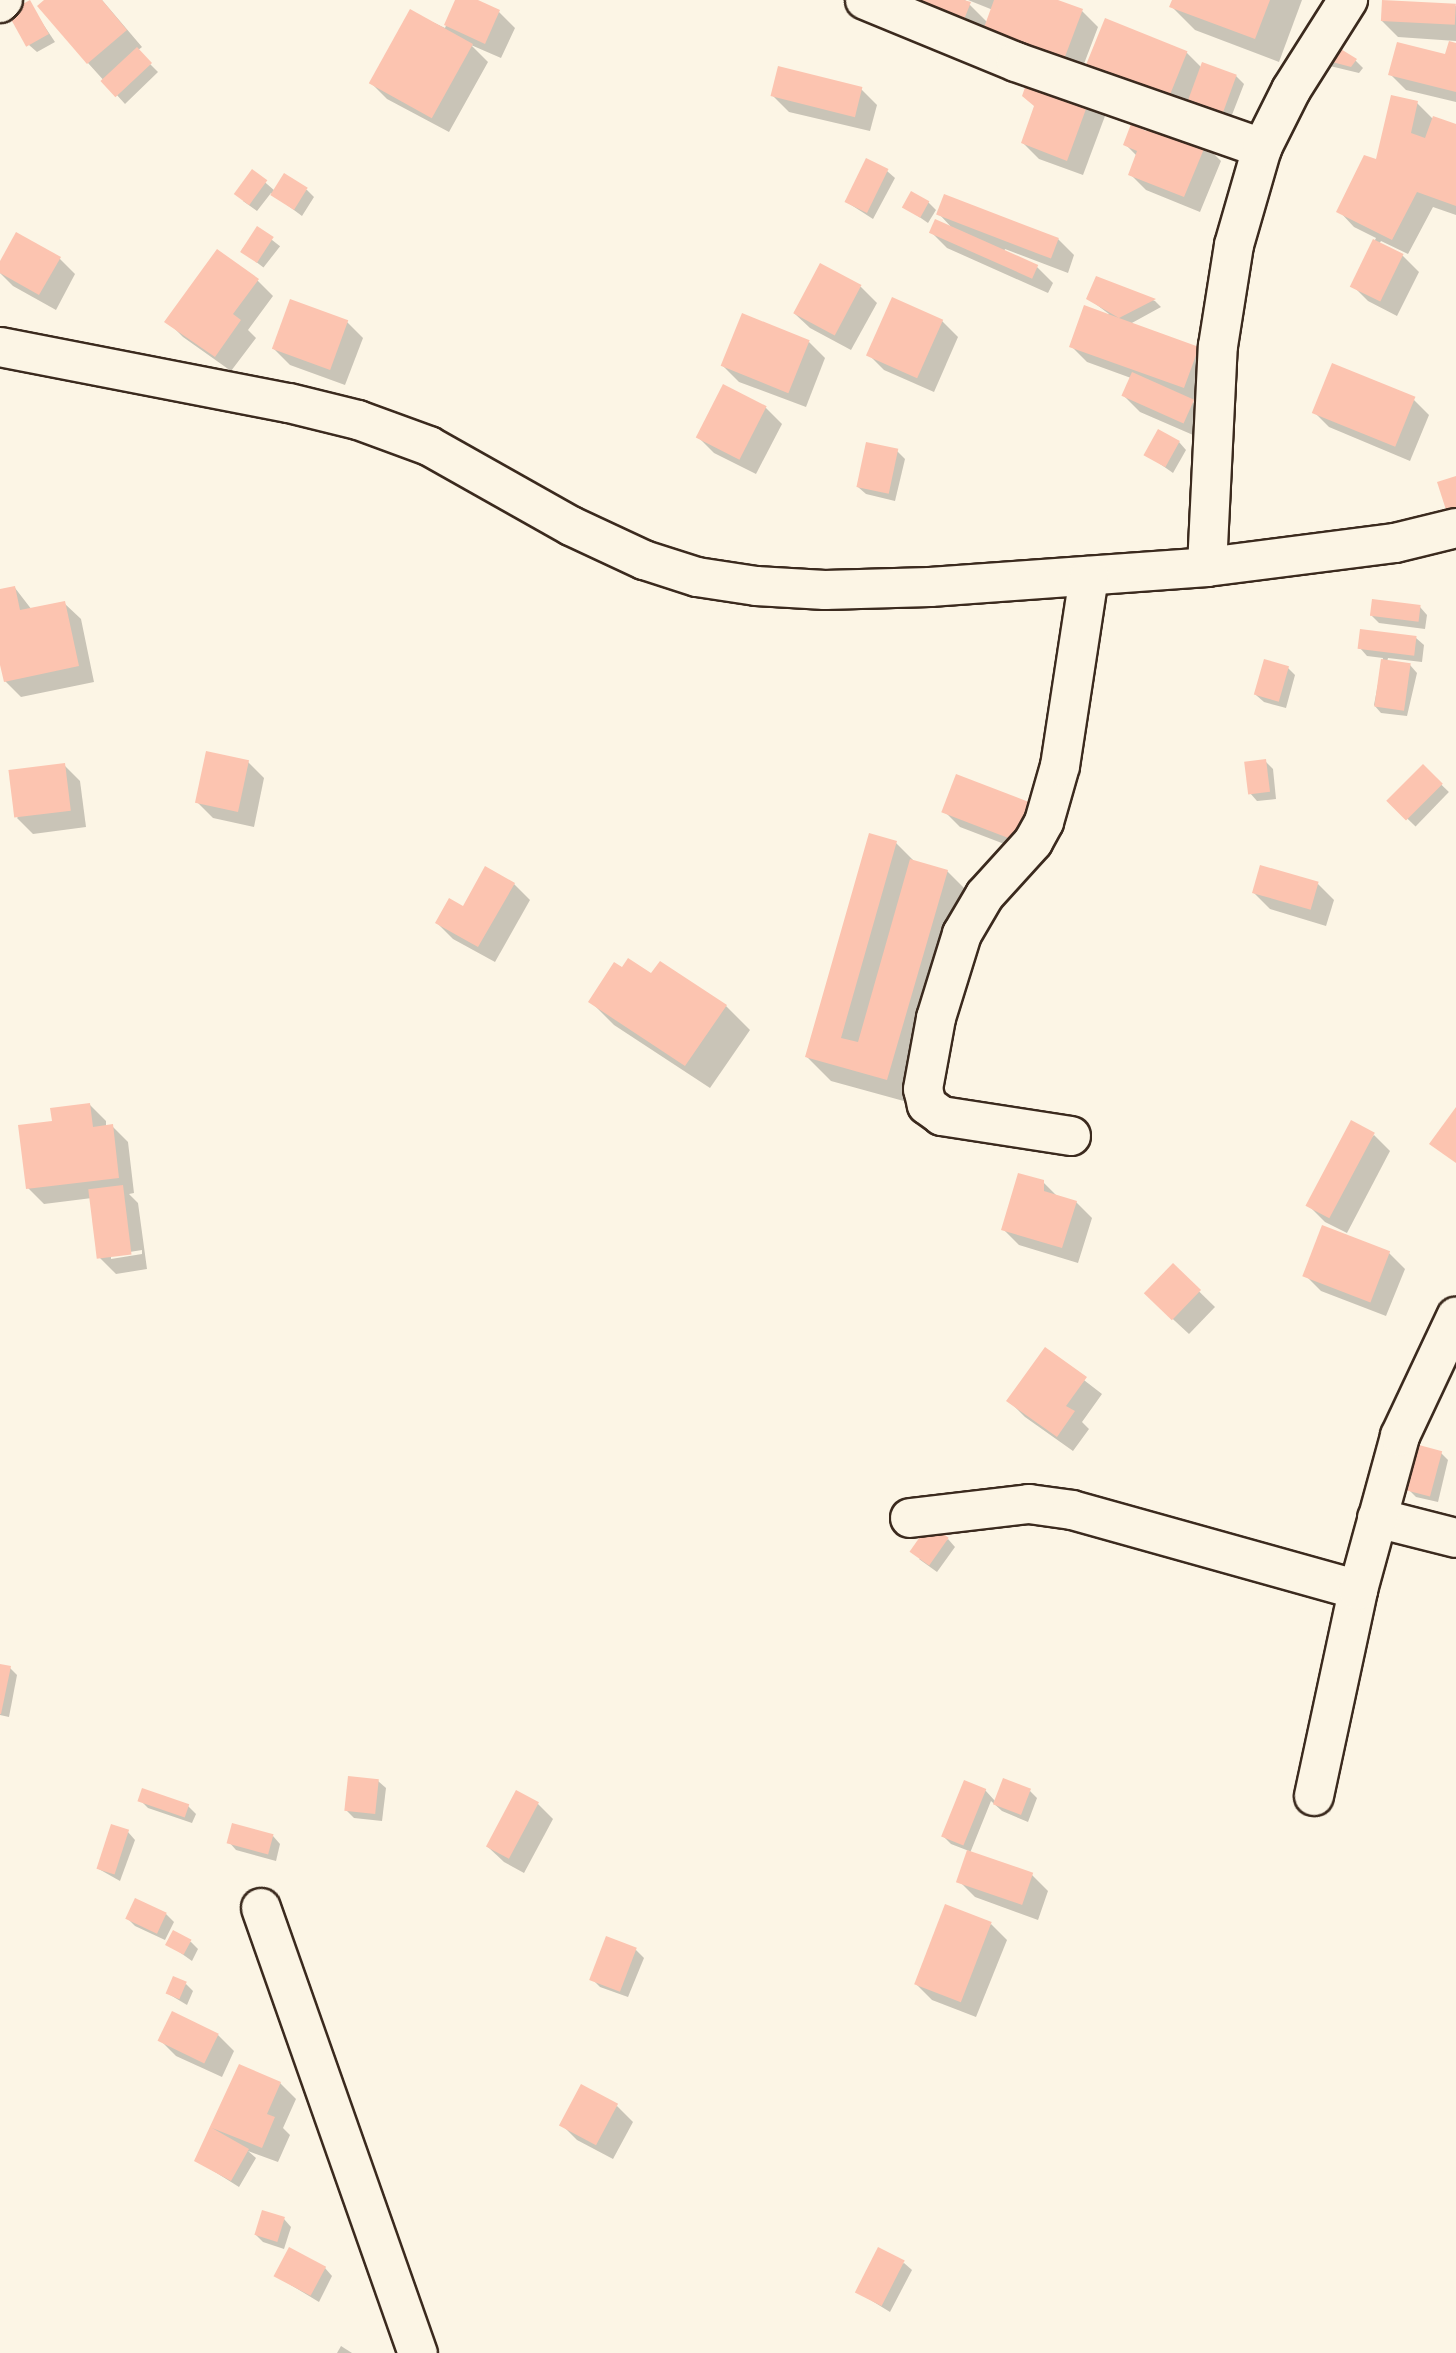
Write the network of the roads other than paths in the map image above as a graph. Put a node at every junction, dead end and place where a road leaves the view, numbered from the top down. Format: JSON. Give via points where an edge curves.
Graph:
{"nodes":[{"id":1,"x":865,"y":0,"type":"edge"},
{"id":2,"x":1348,"y":0,"type":"edge"},
{"id":3,"x":1262,"y":148,"type":"junction"},
{"id":4,"x":0,"y":347,"type":"edge"},
{"id":5,"x":1456,"y":528,"type":"edge"},
{"id":6,"x":1207,"y":567,"type":"junction"},
{"id":7,"x":1089,"y":576,"type":"junction"},
{"id":8,"x":1071,"y":1136,"type":"dead end"},
{"id":9,"x":1456,"y":1317,"type":"edge"},
{"id":10,"x":910,"y":1518,"type":"dead end"},
{"id":11,"x":1377,"y":1518,"type":"junction"},
{"id":12,"x":1456,"y":1538,"type":"edge"},
{"id":13,"x":1358,"y":1590,"type":"junction"},
{"id":14,"x":1314,"y":1796,"type":"dead end"},
{"id":15,"x":261,"y":1908,"type":"dead end"},
{"id":16,"x":418,"y":2353,"type":"edge"}],
"edges":[{"from":1,"to":3,"type":"street","via":[[1016,62]]},
{"from":2,"to":3,"type":"street"},
{"from":3,"to":6,"type":"street","via":[[1234,245],[1218,346]]},
{"from":4,"to":7,"type":"street","via":[[358,420],[429,446],[571,526],[644,560],[697,577],[825,590]]},
{"from":5,"to":6,"type":"street","via":[[1395,543]]},
{"from":6,"to":7,"type":"street"},
{"from":7,"to":8,"type":"street","via":[[1060,766],[1044,822],[1033,842],[985,895],[962,934],[936,1018],[923,1089],[927,1105],[942,1116]]},
{"from":9,"to":11,"type":"street","via":[[1400,1436]]},
{"from":10,"to":13,"type":"street","via":[[1029,1504],[1072,1510]]},
{"from":11,"to":12,"type":"street"},
{"from":11,"to":13,"type":"street"},
{"from":13,"to":14,"type":"street"},
{"from":15,"to":16,"type":"street"}]}
